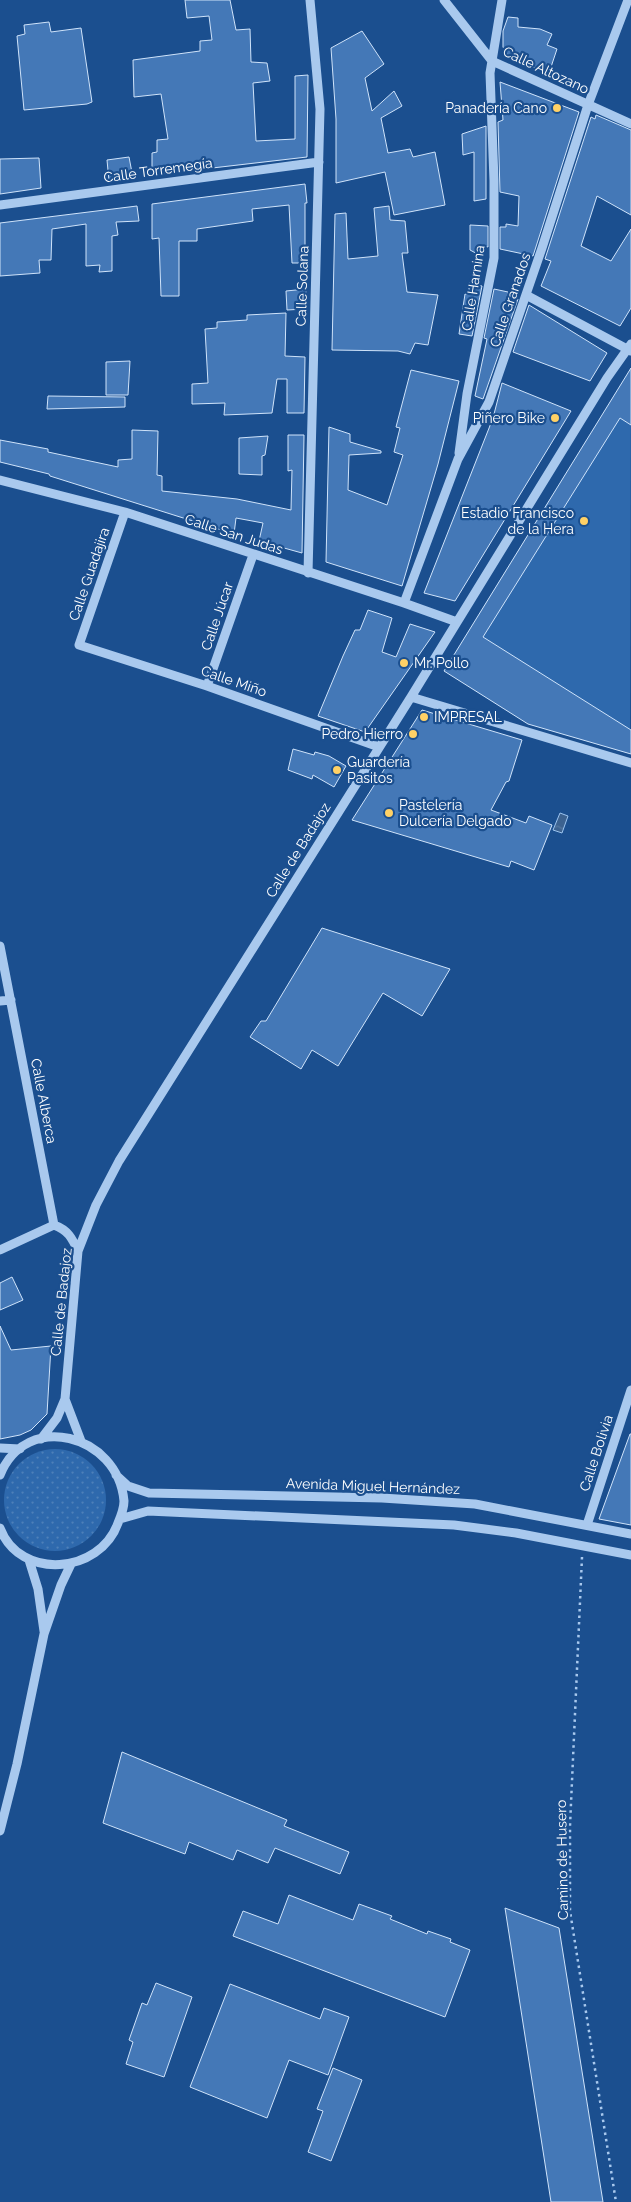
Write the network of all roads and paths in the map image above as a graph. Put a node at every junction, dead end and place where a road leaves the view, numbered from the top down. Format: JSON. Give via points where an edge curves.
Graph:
{"nodes":[{"id":1,"x":310,"y":0,"type":"edge"},
{"id":2,"x":444,"y":0,"type":"edge"},
{"id":3,"x":502,"y":0,"type":"edge"},
{"id":4,"x":628,"y":0,"type":"edge"},
{"id":5,"x":492,"y":61,"type":"junction"},
{"id":6,"x":588,"y":105,"type":"junction"},
{"id":7,"x":631,"y":124,"type":"edge"},
{"id":8,"x":319,"y":162,"type":"junction"},
{"id":9,"x":0,"y":205,"type":"edge"},
{"id":10,"x":526,"y":295,"type":"junction"},
{"id":11,"x":630,"y":348,"type":"edge"},
{"id":12,"x":458,"y":459,"type":"junction"},
{"id":13,"x":0,"y":480,"type":"edge"},
{"id":14,"x":125,"y":512,"type":"junction"},
{"id":15,"x":253,"y":555,"type":"junction"},
{"id":16,"x":308,"y":573,"type":"junction"},
{"id":17,"x":404,"y":602,"type":"junction"},
{"id":18,"x":457,"y":622,"type":"junction"},
{"id":19,"x":79,"y":645,"type":"joint"},
{"id":20,"x":208,"y":686,"type":"junction"},
{"id":21,"x":411,"y":697,"type":"junction"},
{"id":22,"x":379,"y":747,"type":"junction"},
{"id":23,"x":631,"y":763,"type":"edge"},
{"id":24,"x":0,"y":946,"type":"edge"},
{"id":25,"x":10,"y":1000,"type":"junction"},
{"id":26,"x":0,"y":1001,"type":"edge"},
{"id":27,"x":54,"y":1225,"type":"junction"},
{"id":28,"x":0,"y":1250,"type":"edge"},
{"id":29,"x":78,"y":1251,"type":"junction"},
{"id":30,"x":631,"y":1392,"type":"edge"},
{"id":31,"x":65,"y":1399,"type":"junction"},
{"id":32,"x":41,"y":1439,"type":"junction"},
{"id":33,"x":81,"y":1441,"type":"junction"},
{"id":34,"x":0,"y":1448,"type":"edge"},
{"id":35,"x":20,"y":1449,"type":"junction"},
{"id":36,"x":0,"y":1475,"type":"edge"},
{"id":37,"x":116,"y":1475,"type":"junction"},
{"id":38,"x":120,"y":1519,"type":"junction"},
{"id":39,"x":586,"y":1525,"type":"junction"},
{"id":40,"x":0,"y":1528,"type":"edge"},
{"id":41,"x":631,"y":1534,"type":"edge"},
{"id":42,"x":582,"y":1546,"type":"junction"},
{"id":43,"x":631,"y":1555,"type":"edge"},
{"id":44,"x":28,"y":1560,"type":"junction"},
{"id":45,"x":71,"y":1564,"type":"junction"},
{"id":46,"x":44,"y":1634,"type":"junction"},
{"id":47,"x":0,"y":1832,"type":"edge"},
{"id":48,"x":616,"y":2202,"type":"edge"}],
"edges":[{"from":1,"to":8,"type":"street","name":"Calle Solana","via":[[320,109]]},
{"from":2,"to":5,"type":"street","name":"Calle Altozano"},
{"from":3,"to":5,"type":"street","name":"Calle Harnina"},
{"from":4,"to":6,"type":"street","name":"Calle Granados"},
{"from":5,"to":6,"type":"street","name":"Calle Altozano"},
{"from":5,"to":12,"type":"street","name":"Calle Harnina","via":[[494,258],[467,394]]},
{"from":6,"to":7,"type":"street","name":"Calle Altozano"},
{"from":6,"to":10,"type":"street","name":"Calle Granados"},
{"from":8,"to":9,"type":"street","name":"Calle Torremegía"},
{"from":8,"to":16,"type":"street","name":"Calle Solana"},
{"from":10,"to":11,"type":"street"},
{"from":10,"to":12,"type":"street","name":"Calle Granados","via":[[489,402]]},
{"from":11,"to":18,"type":"street","name":"Calle de Badajoz","via":[[607,378]]},
{"from":12,"to":17,"type":"street","name":"Calle Granados"},
{"from":13,"to":14,"type":"street","name":"Calle San Judas"},
{"from":14,"to":15,"type":"street","name":"Calle San Judas"},
{"from":14,"to":19,"type":"street","name":"Calle Guadajira"},
{"from":15,"to":16,"type":"street","name":"Calle San Judas"},
{"from":15,"to":20,"type":"street","name":"Calle Júcar"},
{"from":16,"to":17,"type":"street","name":"Calle San Judas"},
{"from":17,"to":18,"type":"street","name":"Calle San Judas"},
{"from":18,"to":21,"type":"street","name":"Calle de Badajoz"},
{"from":19,"to":20,"type":"street","name":"Calle Miño"},
{"from":20,"to":22,"type":"street","name":"Calle Miño"},
{"from":21,"to":22,"type":"street","name":"Calle de Badajoz"},
{"from":21,"to":23,"type":"street"},
{"from":22,"to":29,"type":"street","name":"Calle de Badajoz","via":[[119,1161],[96,1205]]},
{"from":24,"to":25,"type":"street","name":"Calle Alberca"},
{"from":25,"to":26,"type":"street"},
{"from":25,"to":27,"type":"street","name":"Calle Alberca"},
{"from":27,"to":28,"type":"street"},
{"from":27,"to":29,"type":"street","via":[[71,1236]]},
{"from":29,"to":31,"type":"street","name":"Calle de Badajoz"},
{"from":30,"to":39,"type":"street","name":"Calle Bolivia"},
{"from":31,"to":32,"type":"street","name":"Calle de Badajoz","via":[[57,1418]]},
{"from":31,"to":33,"type":"street","name":"Calle de Badajoz"},
{"from":32,"to":33,"type":"street","via":[[59,1436]]},
{"from":32,"to":35,"type":"street"},
{"from":33,"to":37,"type":"street","via":[[100,1452]]},
{"from":34,"to":35,"type":"street"},
{"from":35,"to":36,"type":"street"},
{"from":37,"to":38,"type":"street","via":[[124,1502]]},
{"from":37,"to":39,"type":"street","name":"Avenida Miguel Hernández","via":[[128,1486],[149,1493],[382,1498],[475,1504]]},
{"from":38,"to":42,"type":"street","via":[[148,1511],[454,1525],[516,1532]]},
{"from":38,"to":45,"type":"street","via":[[106,1544],[90,1557]]},
{"from":39,"to":41,"type":"street","name":"Avenida Miguel Hernández"},
{"from":40,"to":44,"type":"street"},
{"from":42,"to":43,"type":"street"},
{"from":42,"to":48,"type":"path","name":"Camino de Husero","via":[[570,1826],[570,1912]]},
{"from":44,"to":45,"type":"street","via":[[51,1565]]},
{"from":44,"to":46,"type":"street","via":[[38,1589]]},
{"from":45,"to":46,"type":"street"},
{"from":46,"to":47,"type":"street","via":[[18,1764]]}]}
